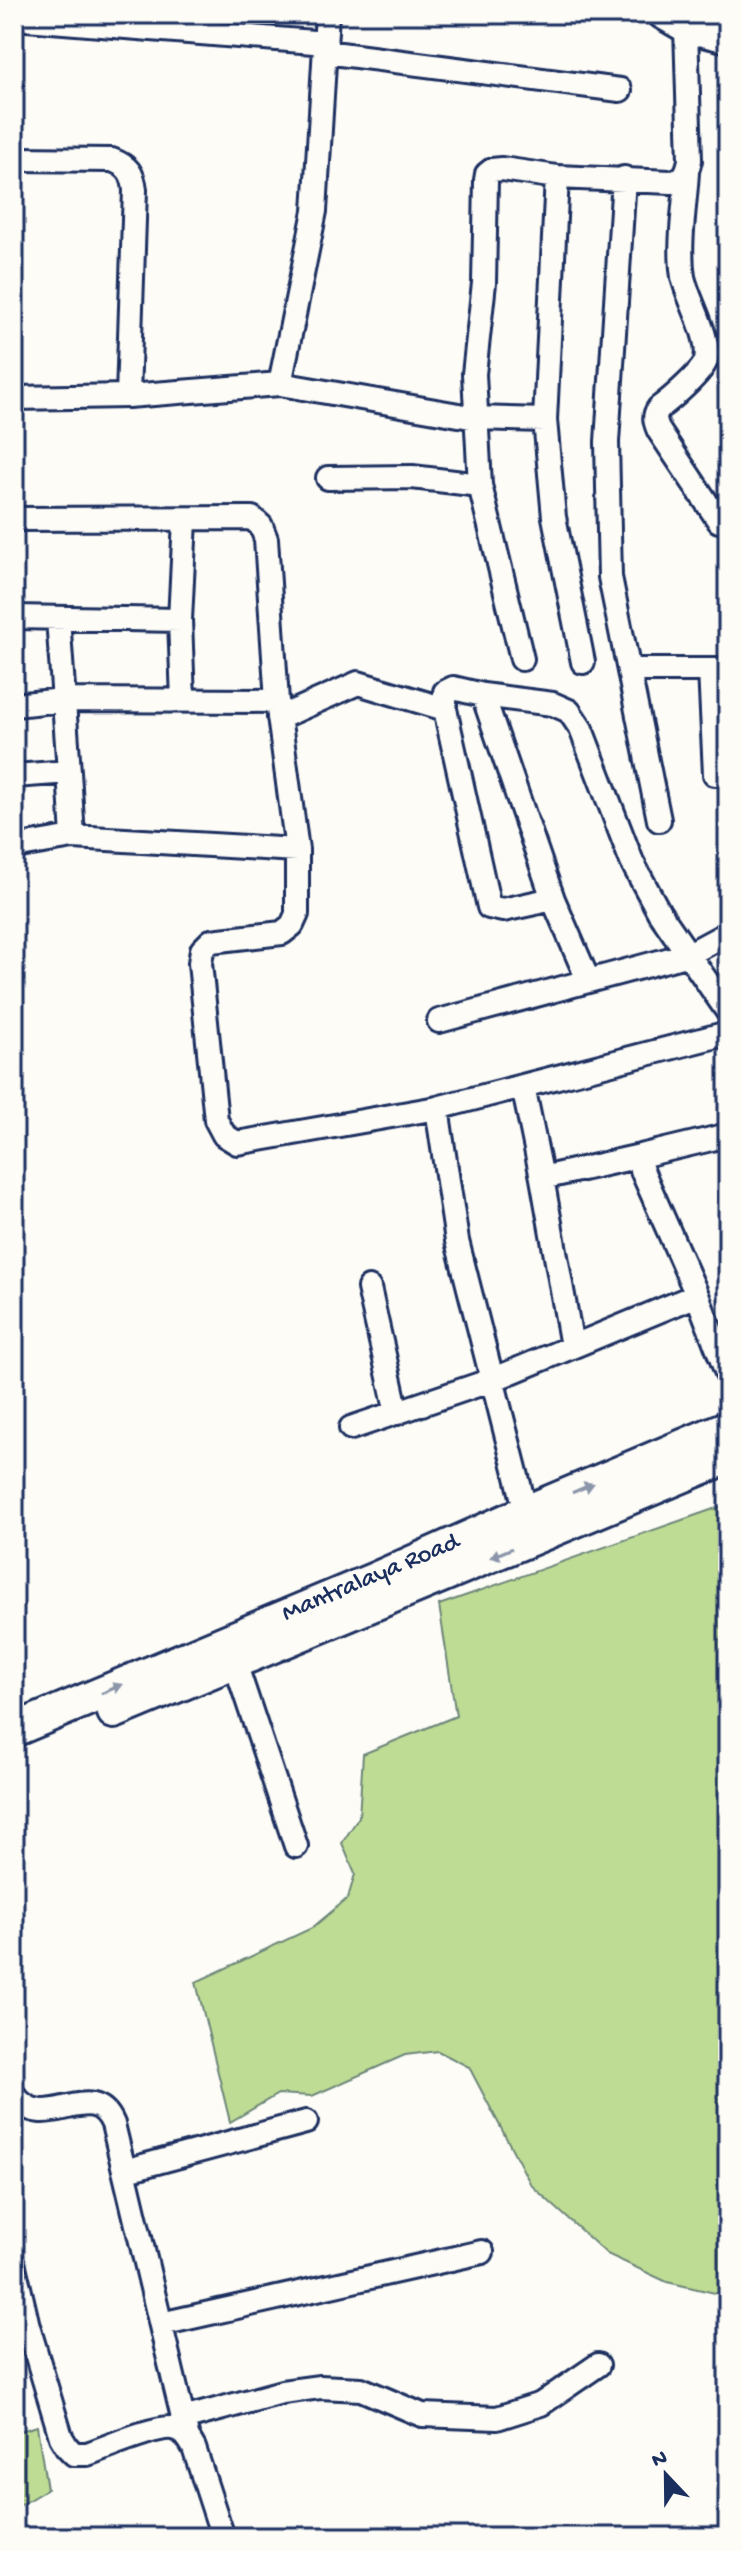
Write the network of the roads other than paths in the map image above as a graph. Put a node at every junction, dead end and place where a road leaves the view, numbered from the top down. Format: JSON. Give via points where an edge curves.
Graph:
{"nodes":[{"id":1,"x":327,"y":14,"type":"edge"},
{"id":2,"x":14,"y":18,"type":"edge"},
{"id":3,"x":674,"y":21,"type":"edge"},
{"id":4,"x":728,"y":38,"type":"edge"},
{"id":5,"x":326,"y":48,"type":"junction"},
{"id":6,"x":620,"y":90,"type":"dead end"},
{"id":7,"x":14,"y":159,"type":"edge"},
{"id":8,"x":687,"y":172,"type":"junction"},
{"id":9,"x":557,"y":177,"type":"junction"},
{"id":10,"x":624,"y":178,"type":"junction"},
{"id":11,"x":280,"y":384,"type":"junction"},
{"id":12,"x":128,"y":396,"type":"junction"},
{"id":13,"x":14,"y":398,"type":"edge"},
{"id":14,"x":476,"y":418,"type":"junction"},
{"id":15,"x":545,"y":420,"type":"junction"},
{"id":16,"x":328,"y":478,"type":"dead end"},
{"id":17,"x":480,"y":485,"type":"junction"},
{"id":18,"x":14,"y":519,"type":"edge"},
{"id":19,"x":185,"y":520,"type":"junction"},
{"id":20,"x":719,"y":521,"type":"dead end"},
{"id":21,"x":14,"y":617,"type":"edge"},
{"id":22,"x":58,"y":618,"type":"junction"},
{"id":23,"x":180,"y":620,"type":"junction"},
{"id":24,"x":522,"y":659,"type":"dead end"},
{"id":25,"x":583,"y":662,"type":"dead end"},
{"id":26,"x":630,"y":670,"type":"junction"},
{"id":27,"x":719,"y":670,"type":"edge"},
{"id":28,"x":483,"y":695,"type":"junction"},
{"id":29,"x":63,"y":700,"type":"junction"},
{"id":30,"x":183,"y":700,"type":"junction"},
{"id":31,"x":14,"y":705,"type":"edge"},
{"id":32,"x":445,"y":709,"type":"junction"},
{"id":33,"x":278,"y":710,"type":"junction"},
{"id":34,"x":69,"y":772,"type":"junction"},
{"id":35,"x":715,"y":774,"type":"dead end"},
{"id":36,"x":14,"y":776,"type":"edge"},
{"id":37,"x":659,"y":820,"type":"dead end"},
{"id":38,"x":73,"y":837,"type":"junction"},
{"id":39,"x":14,"y":847,"type":"edge"},
{"id":40,"x":297,"y":850,"type":"junction"},
{"id":41,"x":553,"y":899,"type":"junction"},
{"id":42,"x":728,"y":933,"type":"edge"},
{"id":43,"x":689,"y":954,"type":"junction"},
{"id":44,"x":588,"y":980,"type":"junction"},
{"id":45,"x":728,"y":1012,"type":"edge"},
{"id":46,"x":439,"y":1021,"type":"dead end"},
{"id":47,"x":728,"y":1033,"type":"edge"},
{"id":48,"x":523,"y":1086,"type":"junction"},
{"id":49,"x":437,"y":1108,"type":"junction"},
{"id":50,"x":728,"y":1135,"type":"edge"},
{"id":51,"x":636,"y":1157,"type":"junction"},
{"id":52,"x":542,"y":1178,"type":"junction"},
{"id":53,"x":369,"y":1288,"type":"dead end"},
{"id":54,"x":697,"y":1295,"type":"junction"},
{"id":55,"x":572,"y":1346,"type":"junction"},
{"id":56,"x":728,"y":1376,"type":"edge"},
{"id":57,"x":492,"y":1380,"type":"junction"},
{"id":58,"x":397,"y":1413,"type":"junction"},
{"id":59,"x":728,"y":1427,"type":"edge"},
{"id":60,"x":351,"y":1428,"type":"dead end"},
{"id":61,"x":728,"y":1457,"type":"edge"},
{"id":62,"x":526,"y":1512,"type":"junction"},
{"id":63,"x":235,"y":1663,"type":"junction"},
{"id":64,"x":14,"y":1730,"type":"edge"},
{"id":65,"x":14,"y":1753,"type":"edge"},
{"id":66,"x":296,"y":1846,"type":"dead end"},
{"id":67,"x":14,"y":2095,"type":"edge"},
{"id":68,"x":306,"y":2122,"type":"dead end"},
{"id":69,"x":124,"y":2171,"type":"junction"},
{"id":70,"x":482,"y":2252,"type":"dead end"},
{"id":71,"x":14,"y":2266,"type":"edge"},
{"id":72,"x":161,"y":2324,"type":"junction"},
{"id":73,"x":598,"y":2365,"type":"dead end"},
{"id":74,"x":185,"y":2427,"type":"junction"},
{"id":75,"x":223,"y":2537,"type":"edge"}],
"edges":[{"from":1,"to":5,"type":"street"},
{"from":2,"to":5,"type":"street"},
{"from":3,"to":4,"type":"main road"},
{"from":3,"to":8,"type":"street","via":[[690,160]]},
{"from":5,"to":6,"type":"street"},
{"from":5,"to":11,"type":"street","via":[[315,211]]},
{"from":7,"to":12,"type":"street","via":[[112,160],[133,176]]},
{"from":8,"to":10,"type":"street","via":[[671,182]]},
{"from":8,"to":20,"type":"street","via":[[683,277],[706,359],[659,408],[655,421]]},
{"from":9,"to":10,"type":"street"},
{"from":9,"to":14,"type":"street","via":[[497,169],[487,174]]},
{"from":9,"to":15,"type":"street"},
{"from":10,"to":26,"type":"street","via":[[607,442],[610,577]]},
{"from":11,"to":12,"type":"street"},
{"from":11,"to":14,"type":"street"},
{"from":12,"to":13,"type":"street"},
{"from":14,"to":15,"type":"street"},
{"from":14,"to":17,"type":"street"},
{"from":15,"to":25,"type":"street","via":[[554,517]]},
{"from":16,"to":17,"type":"street","via":[[412,477]]},
{"from":17,"to":24,"type":"street"},
{"from":18,"to":19,"type":"street"},
{"from":19,"to":23,"type":"street"},
{"from":19,"to":33,"type":"street","via":[[252,518],[261,526]]},
{"from":21,"to":22,"type":"street"},
{"from":22,"to":23,"type":"street"},
{"from":22,"to":29,"type":"street"},
{"from":23,"to":30,"type":"street"},
{"from":26,"to":27,"type":"street"},
{"from":26,"to":37,"type":"street"},
{"from":27,"to":35,"type":"street"},
{"from":28,"to":32,"type":"street","via":[[453,688],[445,692]]},
{"from":28,"to":41,"type":"street"},
{"from":28,"to":43,"type":"street","via":[[569,711],[581,729],[632,862]]},
{"from":29,"to":30,"type":"street"},
{"from":29,"to":31,"type":"street"},
{"from":29,"to":34,"type":"street"},
{"from":30,"to":33,"type":"street"},
{"from":32,"to":33,"type":"street","via":[[358,683]]},
{"from":32,"to":41,"type":"street","via":[[489,907],[503,910]]},
{"from":33,"to":40,"type":"street"},
{"from":34,"to":36,"type":"street"},
{"from":34,"to":38,"type":"street"},
{"from":38,"to":39,"type":"street"},
{"from":38,"to":40,"type":"street"},
{"from":40,"to":49,"type":"street","via":[[297,914],[292,925],[282,933],[211,941],[202,950],[216,1120],[224,1135],[237,1143]]},
{"from":41,"to":44,"type":"street"},
{"from":42,"to":43,"type":"street"},
{"from":43,"to":44,"type":"street"},
{"from":43,"to":45,"type":"street"},
{"from":44,"to":46,"type":"street"},
{"from":47,"to":48,"type":"street"},
{"from":48,"to":49,"type":"street"},
{"from":48,"to":52,"type":"street"},
{"from":49,"to":57,"type":"street","via":[[457,1241]]},
{"from":50,"to":51,"type":"street"},
{"from":51,"to":52,"type":"street"},
{"from":51,"to":54,"type":"street"},
{"from":52,"to":55,"type":"street"},
{"from":53,"to":58,"type":"street"},
{"from":54,"to":55,"type":"street"},
{"from":54,"to":56,"type":"street"},
{"from":55,"to":57,"type":"street"},
{"from":57,"to":58,"type":"street"},
{"from":57,"to":62,"type":"street"},
{"from":58,"to":60,"type":"street"},
{"from":62,"to":59,"type":"highway","name":"Mantralaya Road","one_way":true},
{"from":61,"to":63,"type":"highway","one_way":true},
{"from":64,"to":62,"type":"highway","name":"Mantralaya Road","one_way":true},
{"from":63,"to":65,"type":"highway"},
{"from":63,"to":66,"type":"street"},
{"from":67,"to":69,"type":"street","via":[[39,2112],[87,2104],[107,2110]]},
{"from":68,"to":69,"type":"street"},
{"from":69,"to":72,"type":"street"},
{"from":70,"to":72,"type":"street"},
{"from":71,"to":74,"type":"street","via":[[61,2437],[74,2454]]},
{"from":72,"to":74,"type":"street"},
{"from":73,"to":74,"type":"street","via":[[541,2404],[497,2418],[422,2415],[361,2389],[320,2387],[282,2392]]},
{"from":74,"to":75,"type":"street"}]}
